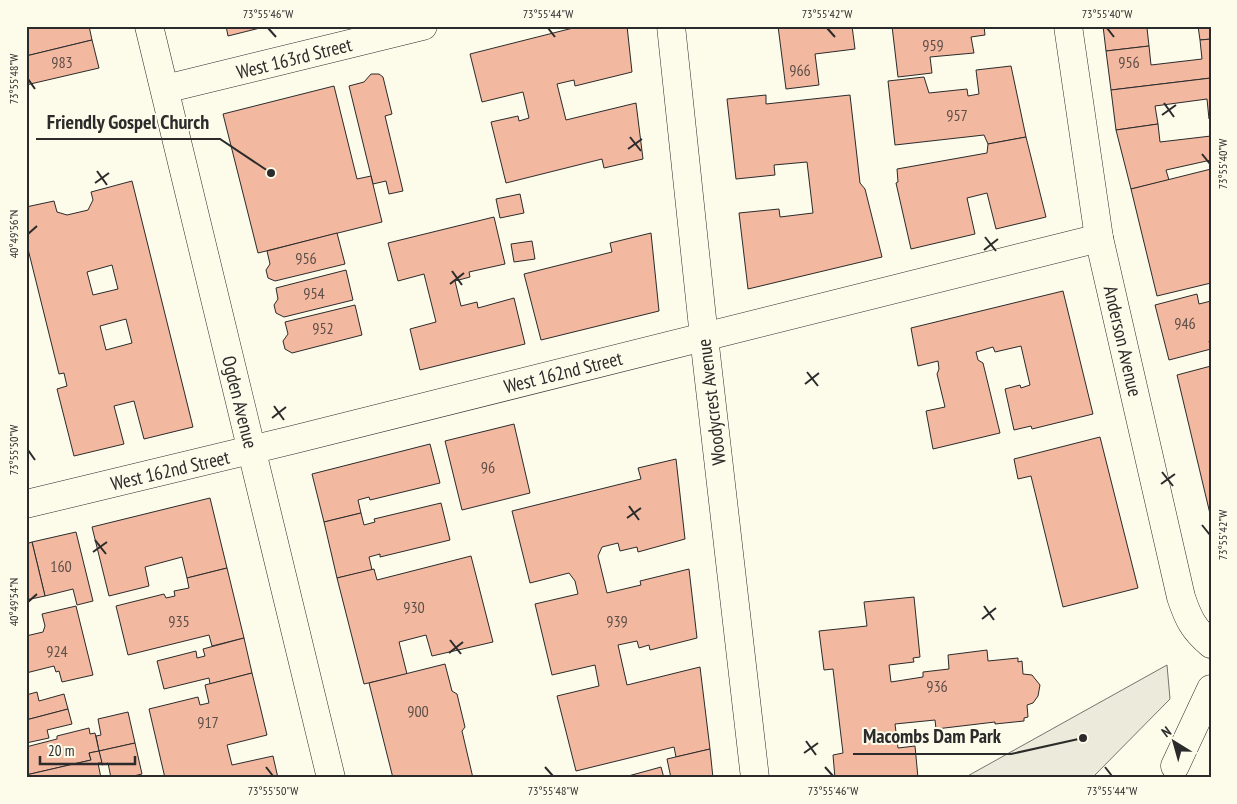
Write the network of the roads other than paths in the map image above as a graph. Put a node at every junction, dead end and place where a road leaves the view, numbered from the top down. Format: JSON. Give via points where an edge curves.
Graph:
{"nodes":[{"id":1,"x":149,"y":26,"type":"edge"},
{"id":2,"x":423,"y":26,"type":"edge"},
{"id":3,"x":671,"y":26,"type":"edge"},
{"id":4,"x":1068,"y":26,"type":"edge"},
{"id":5,"x":165,"y":89,"type":"junction"},
{"id":6,"x":1099,"y":238,"type":"junction"},
{"id":7,"x":704,"y":337,"type":"junction"},
{"id":8,"x":252,"y":450,"type":"junction"},
{"id":9,"x":26,"y":504,"type":"edge"},
{"id":10,"x":1211,"y":644,"type":"edge"},
{"id":11,"x":1211,"y":689,"type":"edge"},
{"id":12,"x":1211,"y":727,"type":"edge"},
{"id":13,"x":1169,"y":772,"type":"edge"},
{"id":14,"x":331,"y":778,"type":"edge"},
{"id":15,"x":755,"y":778,"type":"edge"}],
"edges":[{"from":1,"to":5,"type":"street","name":"Ogden Avenue"},
{"from":2,"to":5,"type":"street","name":"West 163rd Street"},
{"from":3,"to":7,"type":"street","name":"Woodycrest Avenue"},
{"from":4,"to":6,"type":"street","name":"Anderson Avenue"},
{"from":5,"to":8,"type":"street","name":"Ogden Avenue"},
{"from":6,"to":7,"type":"street","name":"West 162nd Street"},
{"from":6,"to":10,"type":"street","name":"Anderson Avenue","via":[[1181,597],[1193,626]]},
{"from":7,"to":8,"type":"street","name":"West 162nd Street"},
{"from":7,"to":15,"type":"street","name":"Woodycrest Avenue"},
{"from":8,"to":9,"type":"street","name":"West 162nd Street"},
{"from":8,"to":14,"type":"street","name":"Ogden Avenue"},
{"from":11,"to":13,"type":"street"},
{"from":12,"to":13,"type":"street"}]}
